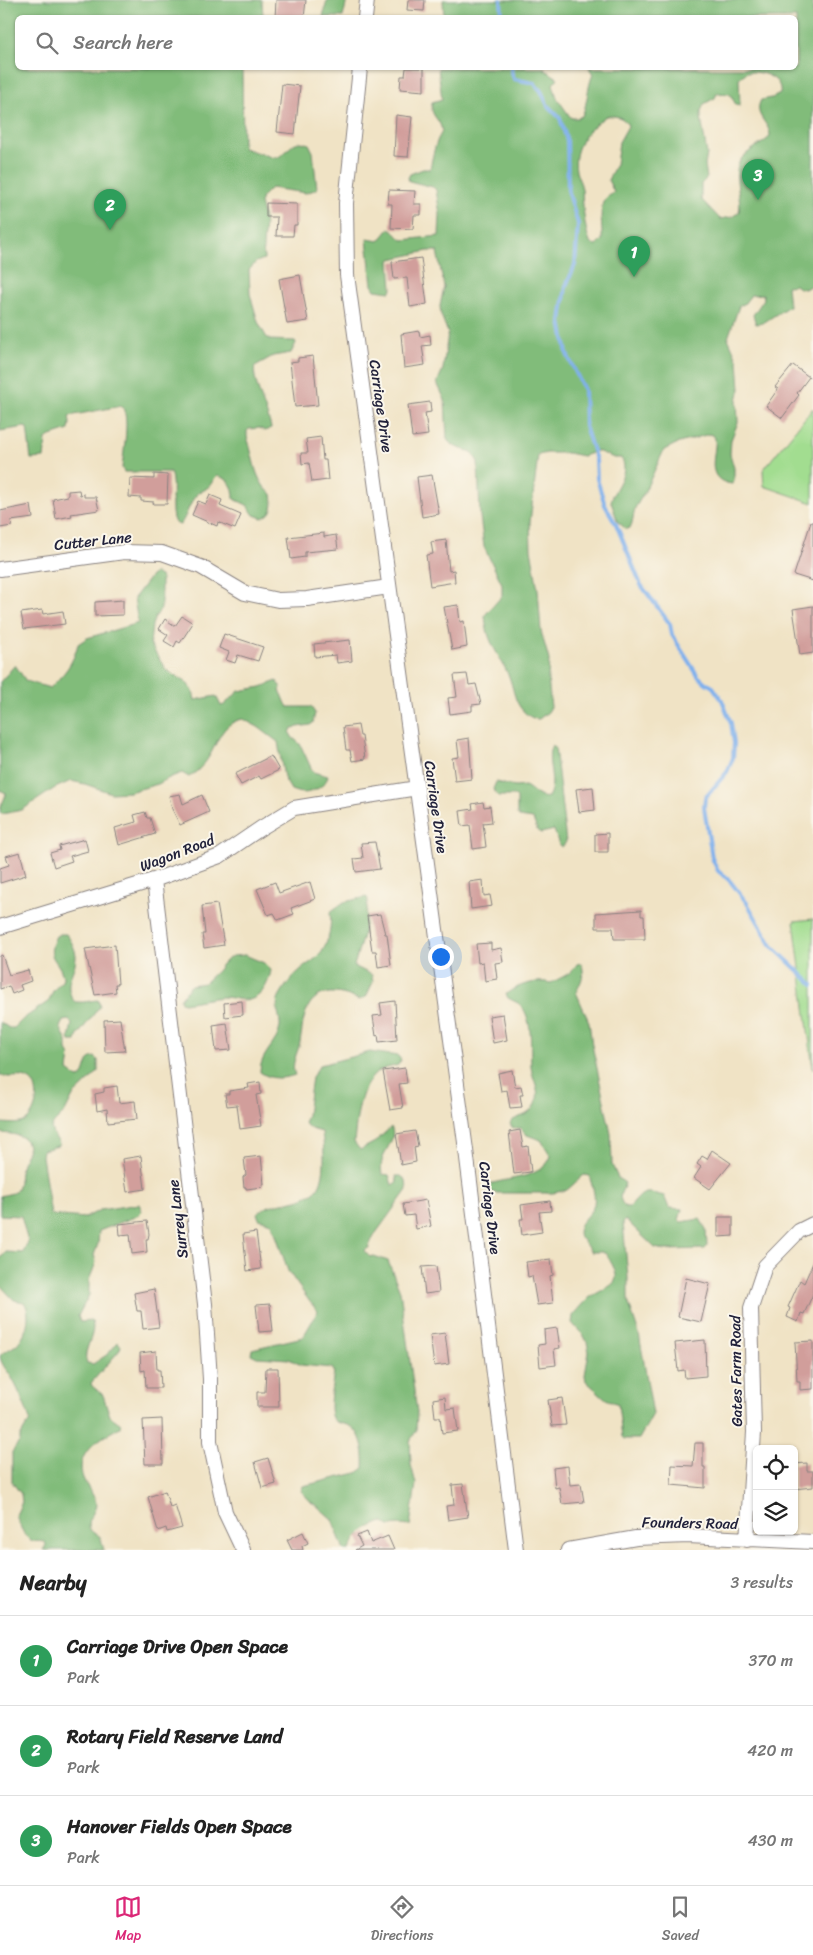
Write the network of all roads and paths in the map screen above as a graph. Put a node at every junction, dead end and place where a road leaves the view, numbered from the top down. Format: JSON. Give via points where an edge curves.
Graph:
{"nodes":[{"id":1,"x":367,"y":0,"type":"edge"},
{"id":2,"x":366,"y":15,"type":"edge"},
{"id":3,"x":360,"y":70,"type":"edge"},
{"id":4,"x":0,"y":569,"type":"edge"},
{"id":5,"x":389,"y":587,"type":"junction"},
{"id":6,"x":417,"y":788,"type":"junction"},
{"id":7,"x":154,"y":880,"type":"junction"},
{"id":8,"x":0,"y":927,"type":"edge"},
{"id":9,"x":813,"y":1224,"type":"edge"},
{"id":10,"x":747,"y":1540,"type":"junction"},
{"id":11,"x":813,"y":1542,"type":"edge"},
{"id":12,"x":243,"y":1550,"type":"edge"},
{"id":13,"x":516,"y":1550,"type":"edge"},
{"id":14,"x":568,"y":1550,"type":"edge"}],
"edges":[{"from":1,"to":2,"type":"street"},
{"from":3,"to":5,"type":"street","name":"Carriage Drive","via":[[346,203],[347,275]]},
{"from":4,"to":5,"type":"street","name":"Cutter Lane","via":[[124,552],[162,553],[201,567],[245,593],[278,600]]},
{"from":5,"to":6,"type":"street","name":"Carriage Drive"},
{"from":6,"to":7,"type":"street","name":"Wagon Road","via":[[294,808],[220,856]]},
{"from":6,"to":13,"type":"street","name":"Carriage Drive"},
{"from":7,"to":8,"type":"street","name":"Wagon Road"},
{"from":7,"to":12,"type":"street","name":"Surrey Lane","via":[[205,1304],[210,1442],[225,1512]]},
{"from":9,"to":10,"type":"street","name":"Gates Farm Road","via":[[799,1232],[765,1266],[751,1308],[754,1432]]},
{"from":10,"to":11,"type":"street","name":"Founders Road"},
{"from":10,"to":14,"type":"street","name":"Founders Road","via":[[688,1536],[636,1538]]}]}
